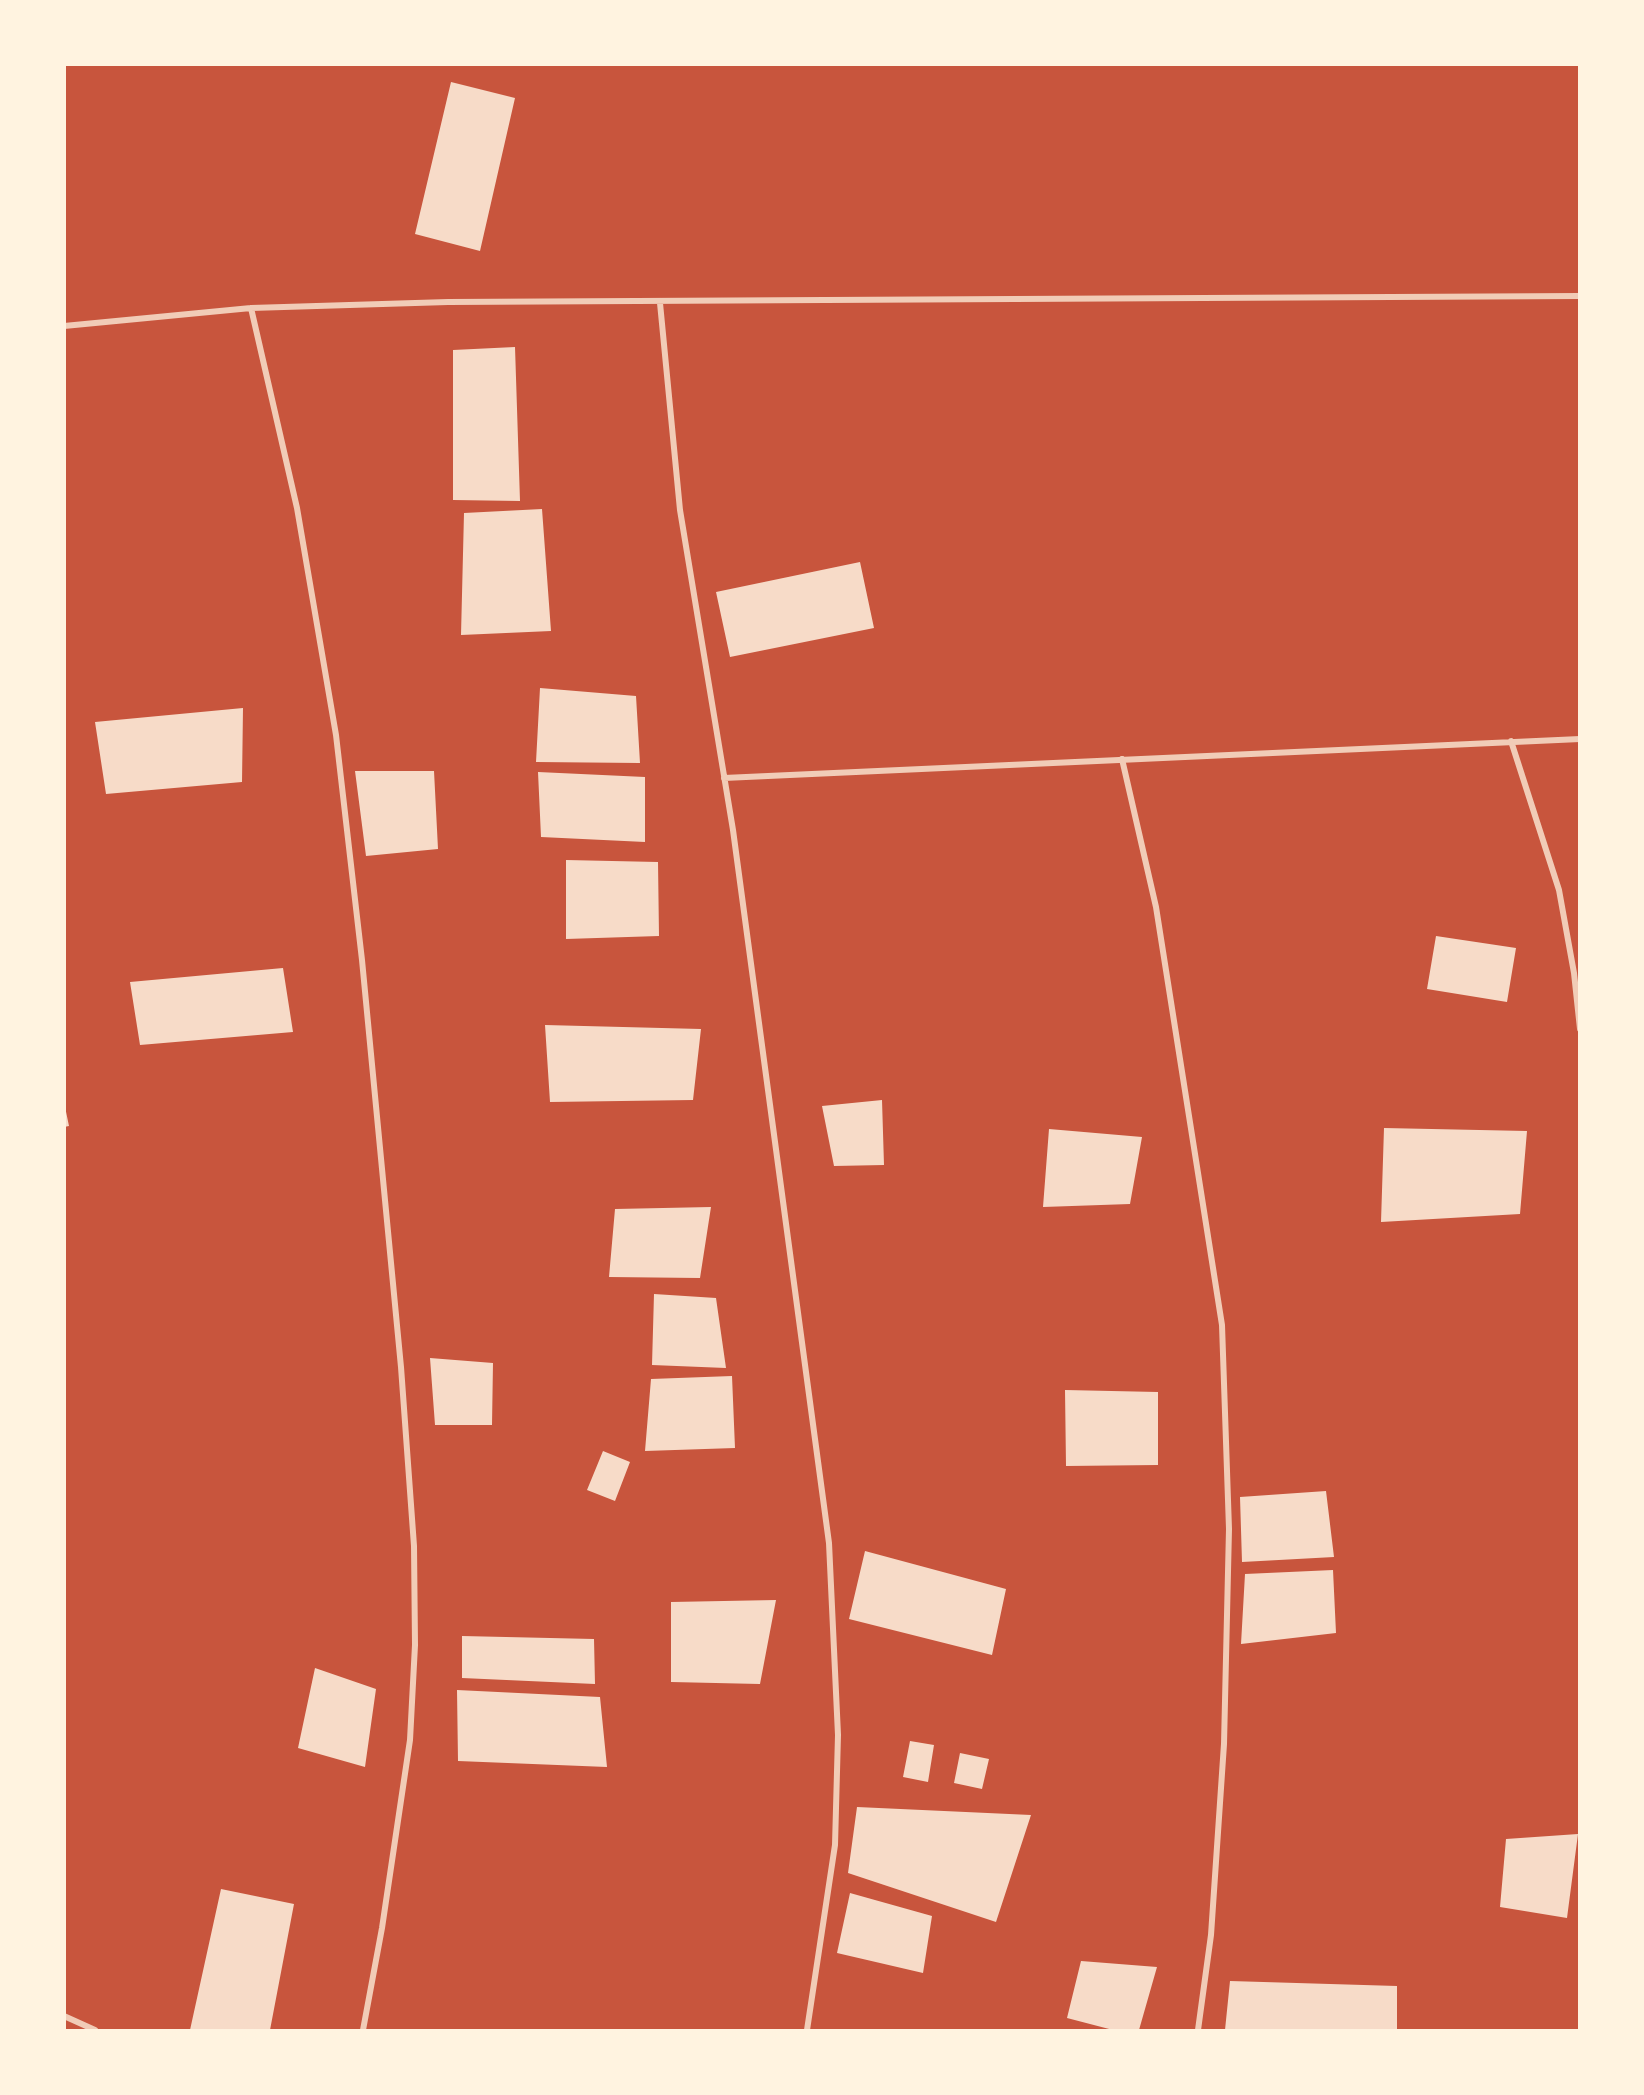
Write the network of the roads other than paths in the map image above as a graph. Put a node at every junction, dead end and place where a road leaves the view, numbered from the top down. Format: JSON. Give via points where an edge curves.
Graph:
{"nodes":[{"id":1,"x":1580,"y":296,"type":"edge"},
{"id":2,"x":660,"y":303,"type":"junction"},
{"id":3,"x":251,"y":308,"type":"junction"},
{"id":4,"x":64,"y":326,"type":"edge"},
{"id":5,"x":1580,"y":739,"type":"edge"},
{"id":6,"x":1511,"y":741,"type":"junction"},
{"id":7,"x":1122,"y":759,"type":"junction"},
{"id":8,"x":724,"y":778,"type":"junction"},
{"id":9,"x":1580,"y":1029,"type":"edge"},
{"id":10,"x":64,"y":2016,"type":"edge"},
{"id":11,"x":94,"y":2031,"type":"edge"},
{"id":12,"x":363,"y":2031,"type":"edge"},
{"id":13,"x":807,"y":2031,"type":"edge"},
{"id":14,"x":1198,"y":2031,"type":"edge"}],
"edges":[{"from":1,"to":2,"type":"street"},
{"from":2,"to":3,"type":"street","via":[[448,302]]},
{"from":2,"to":8,"type":"street","via":[[680,510]]},
{"from":3,"to":4,"type":"street"},
{"from":3,"to":12,"type":"street","via":[[297,508],[336,735],[401,1367],[414,1546],[415,1645],[410,1740]]},
{"from":5,"to":6,"type":"street"},
{"from":6,"to":7,"type":"street"},
{"from":6,"to":9,"type":"street","via":[[1559,890]]},
{"from":7,"to":8,"type":"street"},
{"from":7,"to":14,"type":"street","via":[[1156,907],[1222,1325],[1229,1529],[1224,1744],[1211,1935]]},
{"from":8,"to":13,"type":"street","via":[[829,1543],[838,1735],[835,1845]]},
{"from":10,"to":11,"type":"street"}]}
